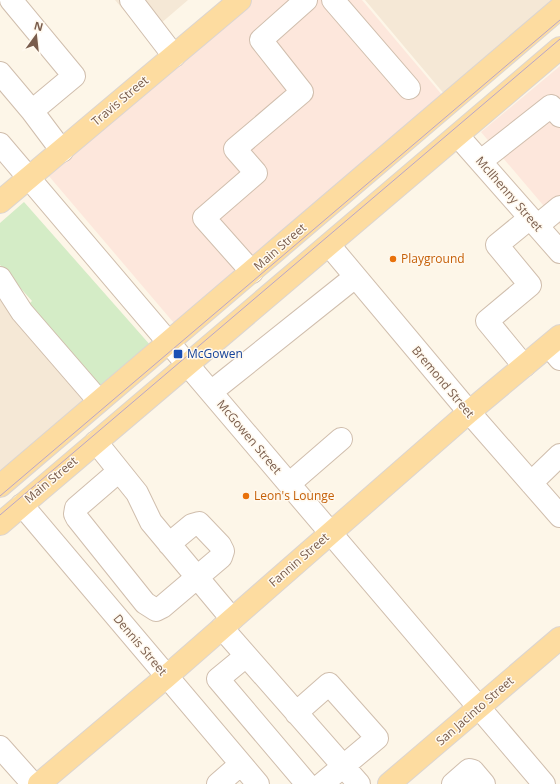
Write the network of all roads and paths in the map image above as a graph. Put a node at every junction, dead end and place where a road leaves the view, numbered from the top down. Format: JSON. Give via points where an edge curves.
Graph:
{"nodes":[{"id":1,"x":11,"y":0,"type":"edge"},
{"id":2,"x":131,"y":0,"type":"edge"},
{"id":3,"x":240,"y":0,"type":"edge"},
{"id":4,"x":306,"y":0,"type":"edge"},
{"id":5,"x":333,"y":0,"type":"edge"},
{"id":6,"x":560,"y":8,"type":"edge"},
{"id":7,"x":560,"y":48,"type":"edge"},
{"id":8,"x":174,"y":56,"type":"junction"},
{"id":9,"x":0,"y":73,"type":"edge"},
{"id":10,"x":409,"y":88,"type":"dead end"},
{"id":11,"x":32,"y":111,"type":"junction"},
{"id":12,"x":560,"y":116,"type":"edge"},
{"id":13,"x":458,"y":136,"type":"junction"},
{"id":14,"x":0,"y":144,"type":"edge"},
{"id":15,"x":62,"y":151,"type":"junction"},
{"id":16,"x":481,"y":161,"type":"junction"},
{"id":17,"x":29,"y":178,"type":"junction"},
{"id":18,"x":0,"y":202,"type":"edge"},
{"id":19,"x":560,"y":207,"type":"edge"},
{"id":20,"x":534,"y":222,"type":"junction"},
{"id":21,"x":329,"y":245,"type":"junction"},
{"id":22,"x":560,"y":252,"type":"edge"},
{"id":23,"x":252,"y":272,"type":"junction"},
{"id":24,"x":355,"y":277,"type":"junction"},
{"id":25,"x":0,"y":278,"type":"edge"},
{"id":26,"x":169,"y":342,"type":"junction"},
{"id":27,"x":556,"y":347,"type":"edge"},
{"id":28,"x":187,"y":364,"type":"junction"},
{"id":29,"x":524,"y":366,"type":"junction"},
{"id":30,"x":211,"y":392,"type":"junction"},
{"id":31,"x":99,"y":401,"type":"junction"},
{"id":32,"x":468,"y":412,"type":"junction"},
{"id":33,"x":342,"y":439,"type":"dead end"},
{"id":34,"x":96,"y":442,"type":"junction"},
{"id":35,"x":560,"y":455,"type":"edge"},
{"id":36,"x":119,"y":471,"type":"junction"},
{"id":37,"x":531,"y":483,"type":"junction"},
{"id":38,"x":289,"y":484,"type":"junction"},
{"id":39,"x":0,"y":486,"type":"edge"},
{"id":40,"x":22,"y":505,"type":"junction"},
{"id":41,"x":560,"y":516,"type":"edge"},
{"id":42,"x":0,"y":524,"type":"edge"},
{"id":43,"x":331,"y":533,"type":"junction"},
{"id":44,"x":169,"y":544,"type":"junction"},
{"id":45,"x":197,"y":577,"type":"junction"},
{"id":46,"x":227,"y":623,"type":"junction"},
{"id":47,"x":560,"y":638,"type":"edge"},
{"id":48,"x":246,"y":656,"type":"junction"},
{"id":49,"x":166,"y":677,"type":"junction"},
{"id":50,"x":479,"y":708,"type":"junction"},
{"id":51,"x":296,"y":713,"type":"junction"},
{"id":52,"x":0,"y":747,"type":"edge"},
{"id":53,"x":241,"y":764,"type":"junction"},
{"id":54,"x":343,"y":766,"type":"junction"},
{"id":55,"x":560,"y":779,"type":"edge"},
{"id":56,"x":391,"y":783,"type":"edge"},
{"id":57,"x":33,"y":784,"type":"edge"},
{"id":58,"x":39,"y":784,"type":"edge"},
{"id":59,"x":218,"y":784,"type":"edge"},
{"id":60,"x":258,"y":784,"type":"edge"},
{"id":61,"x":307,"y":784,"type":"edge"},
{"id":62,"x":322,"y":784,"type":"edge"},
{"id":63,"x":359,"y":784,"type":"edge"},
{"id":64,"x":453,"y":784,"type":"edge"},
{"id":65,"x":484,"y":784,"type":"edge"},
{"id":66,"x":544,"y":784,"type":"edge"},
{"id":67,"x":554,"y":784,"type":"edge"}],
"edges":[{"from":1,"to":11,"type":"street","via":[[74,76]]},
{"from":2,"to":8,"type":"street"},
{"from":3,"to":8,"type":"main road","name":"Travis Street"},
{"from":4,"to":23,"type":"street","via":[[261,40],[302,92],[236,149],[256,173],[204,218]]},
{"from":5,"to":10,"type":"street"},
{"from":6,"to":23,"type":"main road","name":"Main Street"},
{"from":7,"to":13,"type":"main road","name":"Main Street"},
{"from":8,"to":15,"type":"main road","name":"Travis Street"},
{"from":9,"to":11,"type":"street"},
{"from":11,"to":15,"type":"street"},
{"from":12,"to":16,"type":"street","via":[[551,106]]},
{"from":13,"to":16,"type":"street","name":"McIlhenny Street"},
{"from":13,"to":21,"type":"main road","name":"Main Street"},
{"from":14,"to":17,"type":"street","name":"McGowen Street"},
{"from":15,"to":17,"type":"main road","name":"Travis Street"},
{"from":16,"to":20,"type":"street","name":"McIlhenny Street"},
{"from":17,"to":18,"type":"main road","name":"Travis Street"},
{"from":17,"to":26,"type":"street","name":"McGowen Street"},
{"from":19,"to":20,"type":"street"},
{"from":20,"to":22,"type":"street","name":"McIlhenny Street"},
{"from":20,"to":29,"type":"street","via":[[498,245],[530,285],[487,322]]},
{"from":21,"to":24,"type":"street","name":"Bremond Street"},
{"from":21,"to":28,"type":"main road","name":"Main Street"},
{"from":23,"to":26,"type":"main road","name":"Main Street"},
{"from":24,"to":30,"type":"street"},
{"from":24,"to":32,"type":"street","name":"Bremond Street"},
{"from":25,"to":31,"type":"street","via":[[22,312]]},
{"from":26,"to":28,"type":"street","name":"McGowen Street"},
{"from":26,"to":31,"type":"main road","name":"Main Street"},
{"from":27,"to":29,"type":"main road","name":"Fannin Street"},
{"from":28,"to":30,"type":"street","name":"McGowen Street"},
{"from":28,"to":34,"type":"main road","name":"Main Street"},
{"from":29,"to":32,"type":"main road","name":"Fannin Street"},
{"from":30,"to":38,"type":"street","name":"McGowen Street"},
{"from":31,"to":39,"type":"main road","name":"Main Street"},
{"from":32,"to":37,"type":"street","name":"Bremond Street"},
{"from":32,"to":43,"type":"main road","name":"Fannin Street"},
{"from":33,"to":38,"type":"street"},
{"from":34,"to":36,"type":"street"},
{"from":34,"to":40,"type":"main road","name":"Main Street"},
{"from":35,"to":37,"type":"street"},
{"from":36,"to":44,"type":"street","via":[[137,493],[151,522]]},
{"from":36,"to":45,"type":"street","via":[[76,508],[77,518],[145,603],[156,610]]},
{"from":37,"to":41,"type":"street","name":"Bremond Street"},
{"from":38,"to":43,"type":"street","name":"McGowen Street"},
{"from":40,"to":42,"type":"main road","name":"Main Street"},
{"from":40,"to":49,"type":"street","name":"Dennis Street"},
{"from":43,"to":46,"type":"main road","name":"Fannin Street"},
{"from":43,"to":50,"type":"street","name":"McGowen Street"},
{"from":44,"to":45,"type":"street"},
{"from":44,"to":45,"type":"street","via":[[192,525],[199,523],[220,545],[223,551],[221,557]]},
{"from":45,"to":46,"type":"street"},
{"from":46,"to":48,"type":"street"},
{"from":46,"to":49,"type":"main road","name":"Fannin Street"},
{"from":47,"to":50,"type":"main road","name":"San Jacinto Street"},
{"from":48,"to":51,"type":"street"},
{"from":48,"to":61,"type":"street","via":[[218,679]]},
{"from":49,"to":53,"type":"street","name":"Dennis Street"},
{"from":49,"to":58,"type":"main road","name":"Fannin Street"},
{"from":50,"to":56,"type":"main road","name":"San Jacinto Street"},
{"from":50,"to":66,"type":"street","name":"McGowen Street"},
{"from":51,"to":54,"type":"street"},
{"from":51,"to":54,"type":"street","via":[[329,684],[377,738]]},
{"from":52,"to":57,"type":"street"},
{"from":53,"to":59,"type":"street"},
{"from":53,"to":60,"type":"street","name":"Dennis Street"},
{"from":54,"to":62,"type":"street"},
{"from":54,"to":63,"type":"street"},
{"from":55,"to":67,"type":"street"},
{"from":64,"to":65,"type":"street","via":[[468,770],[473,771]]}]}
